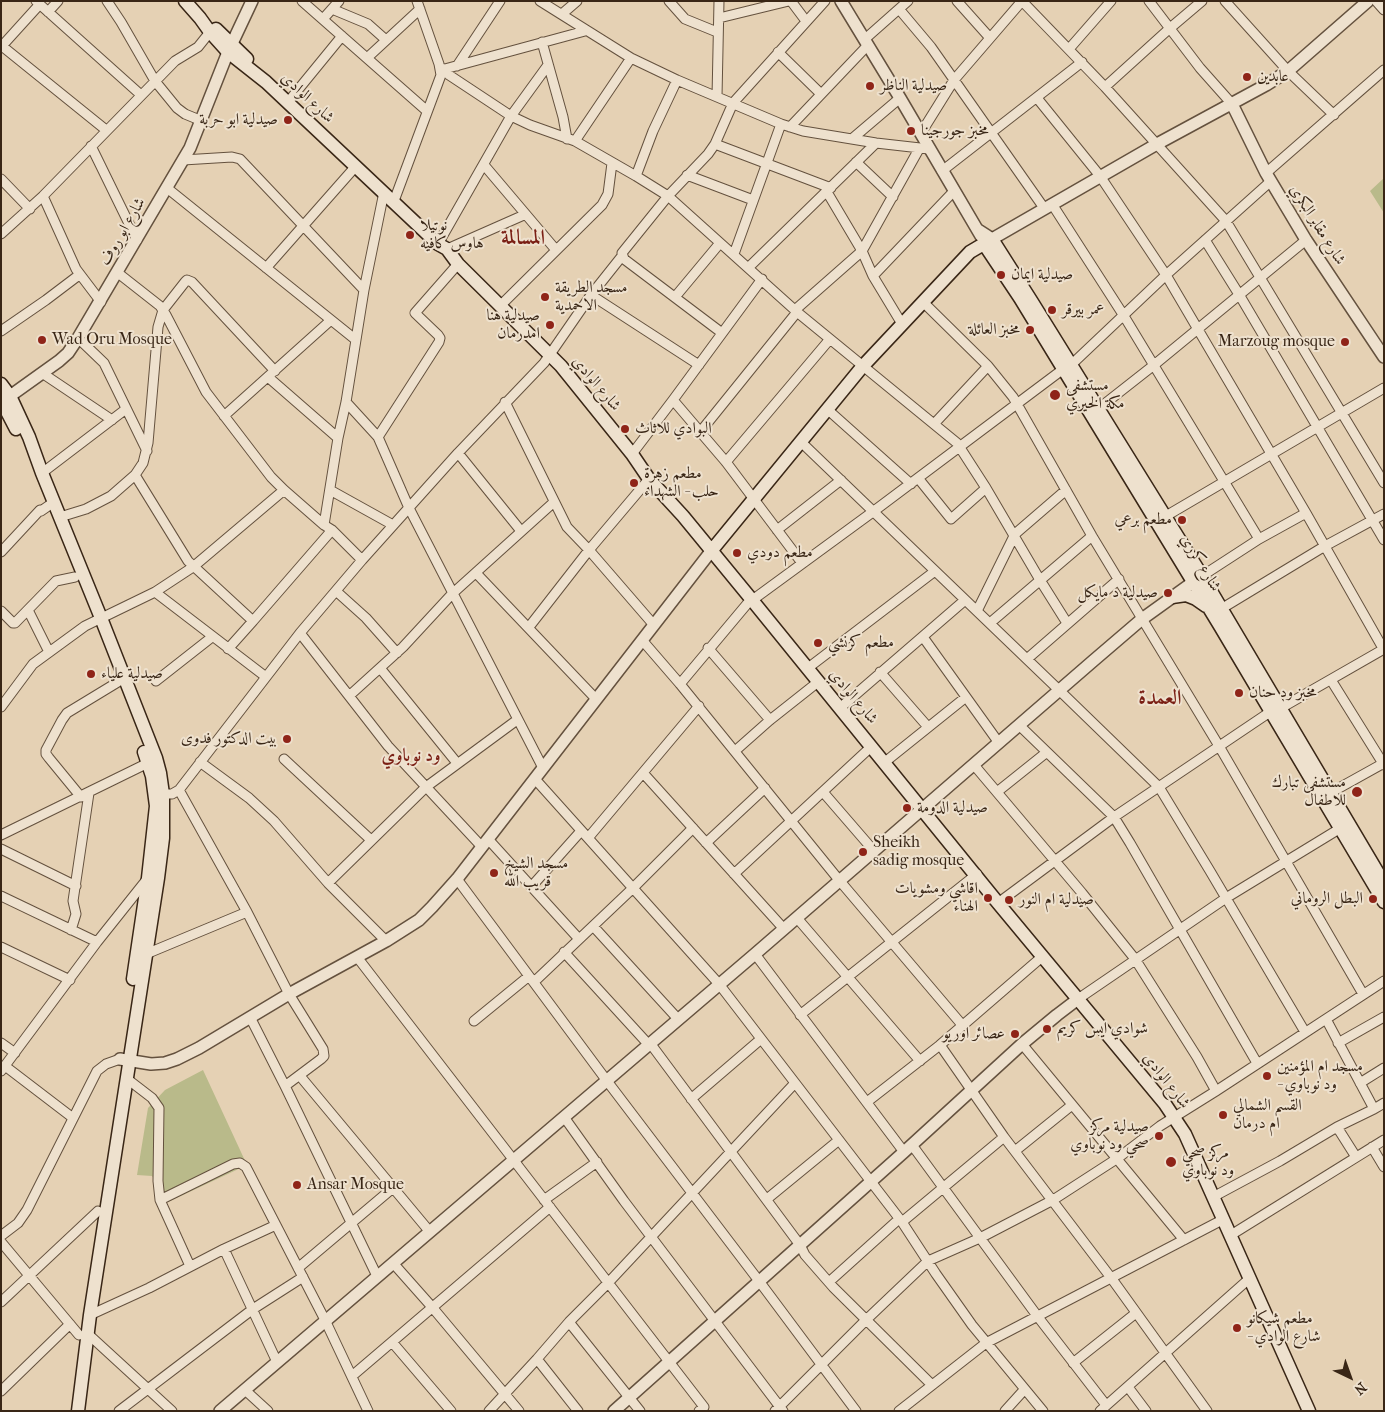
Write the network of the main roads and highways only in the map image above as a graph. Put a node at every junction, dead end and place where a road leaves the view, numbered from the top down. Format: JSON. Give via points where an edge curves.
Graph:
{"nodes":[{"id":1,"x":185,"y":1,"type":"edge"},
{"id":2,"x":200,"y":18,"type":"junction"},
{"id":3,"x":230,"y":47,"type":"junction"},
{"id":4,"x":1067,"y":367,"type":"junction"},
{"id":5,"x":1,"y":384,"type":"edge"},
{"id":6,"x":4,"y":400,"type":"edge"},
{"id":7,"x":50,"y":503,"type":"junction"},
{"id":8,"x":712,"y":550,"type":"junction"},
{"id":9,"x":1197,"y":579,"type":"junction"},
{"id":10,"x":1172,"y":597,"type":"road end"},
{"id":11,"x":1215,"y":608,"type":"junction"},
{"id":12,"x":97,"y":620,"type":"junction"},
{"id":13,"x":1276,"y":710,"type":"junction"},
{"id":14,"x":159,"y":794,"type":"junction"},
{"id":15,"x":1344,"y":827,"type":"junction"},
{"id":16,"x":1380,"y":868,"type":"edge"},
{"id":17,"x":1384,"y":883,"type":"edge"},
{"id":18,"x":1384,"y":902,"type":"edge"},
{"id":19,"x":124,"y":1060,"type":"junction"},
{"id":20,"x":83,"y":1335,"type":"junction"},
{"id":21,"x":70,"y":1411,"type":"edge"},
{"id":22,"x":78,"y":1411,"type":"edge"},
{"id":23,"x":1309,"y":1411,"type":"edge"}],
"edges":[{"from":1,"to":2,"type":"main road"},
{"from":2,"to":3,"type":"main road"},
{"from":2,"to":3,"type":"main road","via":[[210,32]]},
{"from":3,"to":8,"type":"main road","name":"شارع الوادي","via":[[443,247],[550,354],[632,454],[648,479]]},
{"from":4,"to":8,"type":"main road","name":"شارع كرري","via":[[988,241],[970,252],[862,367]]},
{"from":4,"to":9,"type":"main road","name":"شارع كرري"},
{"from":4,"to":9,"type":"main road","name":"شارع كرري","via":[[1098,408],[1166,516]]},
{"from":5,"to":6,"type":"main road"},
{"from":6,"to":7,"type":"main road"},
{"from":6,"to":7,"type":"main road","via":[[29,437]]},
{"from":7,"to":12,"type":"main road","via":[[75,576]]},
{"from":7,"to":12,"type":"main road","via":[[60,517]]},
{"from":8,"to":23,"type":"main road","name":"شارع الوادي","via":[[1174,1117]]},
{"from":9,"to":11,"type":"main road","name":"شارع كرري"},
{"from":10,"to":11,"type":"main road","via":[[1186,595]]},
{"from":11,"to":13,"type":"main road","name":"شارع كرري"},
{"from":12,"to":14,"type":"main road"},
{"from":12,"to":14,"type":"main road","via":[[156,758],[160,773]]},
{"from":13,"to":15,"type":"main road","name":"شارع كرري"},
{"from":13,"to":15,"type":"main road","name":"شارع كرري","via":[[1330,793]]},
{"from":14,"to":19,"type":"main road"},
{"from":14,"to":19,"type":"main road","via":[[163,838],[146,954]]},
{"from":15,"to":16,"type":"main road","name":"شارع كرري"},
{"from":15,"to":18,"type":"main road","name":"شارع كرري"},
{"from":16,"to":17,"type":"main road","name":"شارع كرري"},
{"from":19,"to":20,"type":"main road","via":[[98,1211]]},
{"from":19,"to":20,"type":"main road","via":[[126,1078],[90,1315]]},
{"from":20,"to":21,"type":"main road"},
{"from":20,"to":22,"type":"main road"}]}
